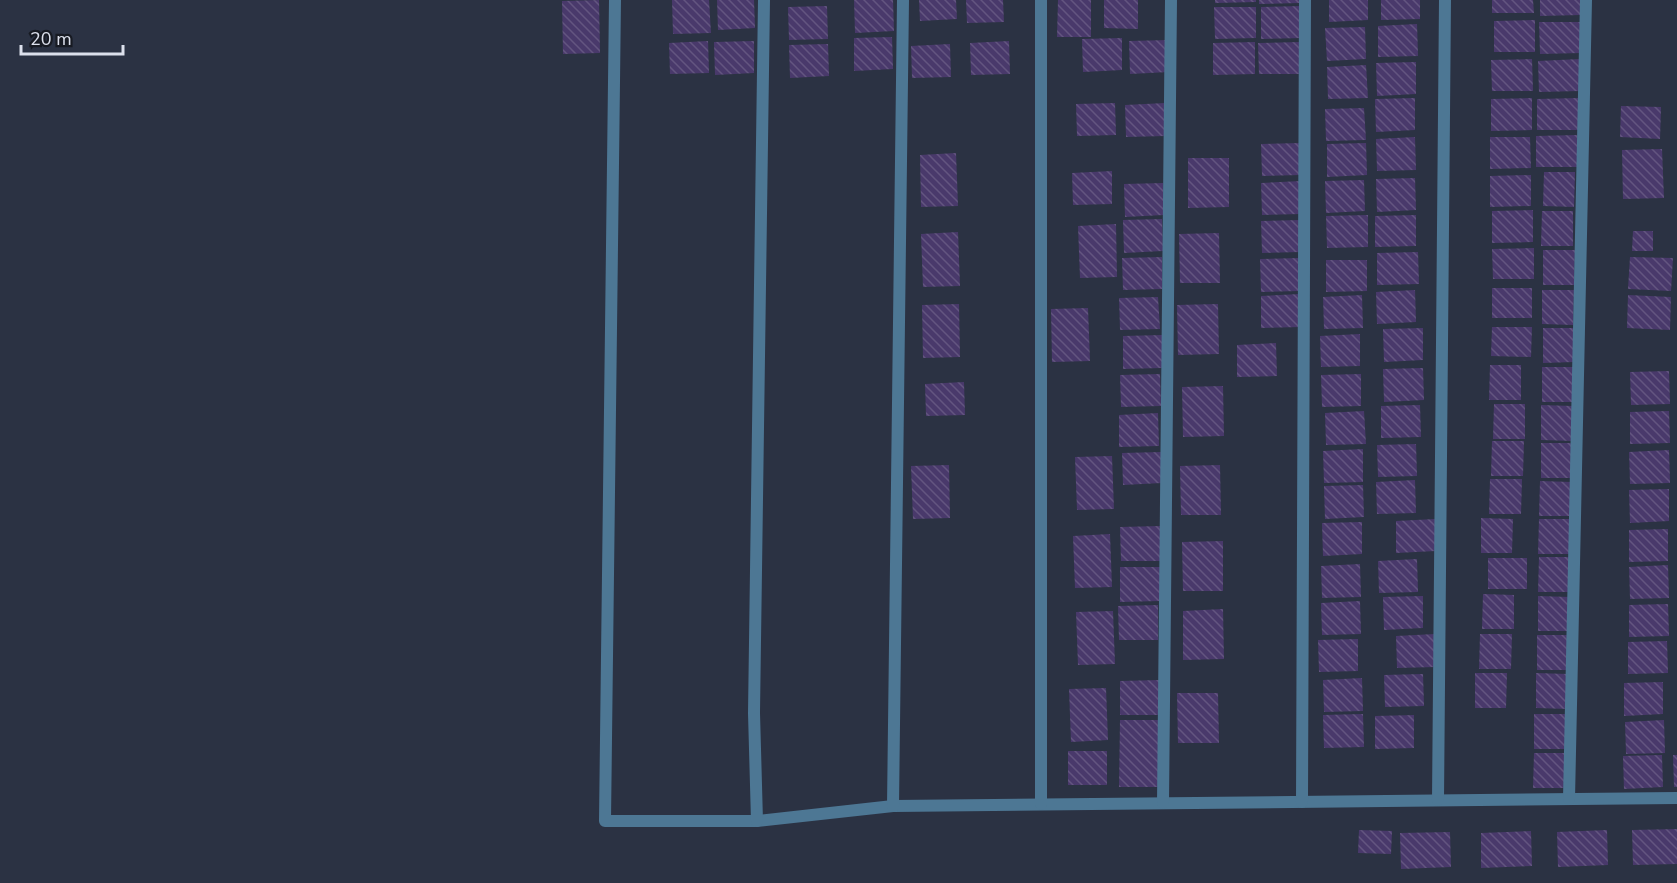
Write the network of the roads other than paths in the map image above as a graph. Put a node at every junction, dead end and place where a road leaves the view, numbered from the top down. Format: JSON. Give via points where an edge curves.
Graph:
{"nodes":[{"id":1,"x":615,"y":0,"type":"edge"},
{"id":2,"x":764,"y":0,"type":"edge"},
{"id":3,"x":903,"y":0,"type":"edge"},
{"id":4,"x":1041,"y":0,"type":"edge"},
{"id":5,"x":1171,"y":0,"type":"edge"},
{"id":6,"x":1305,"y":0,"type":"edge"},
{"id":7,"x":1445,"y":0,"type":"edge"},
{"id":8,"x":1586,"y":0,"type":"edge"},
{"id":9,"x":1677,"y":798,"type":"edge"},
{"id":10,"x":1569,"y":799,"type":"junction"},
{"id":11,"x":1438,"y":800,"type":"junction"},
{"id":12,"x":1302,"y":802,"type":"junction"},
{"id":13,"x":1162,"y":803,"type":"junction"},
{"id":14,"x":1041,"y":804,"type":"junction"},
{"id":15,"x":893,"y":806,"type":"junction"},
{"id":16,"x":757,"y":821,"type":"junction"}],
"edges":[{"from":1,"to":16,"type":"street","via":[[605,821]]},
{"from":2,"to":16,"type":"street","via":[[754,713]]},
{"from":3,"to":15,"type":"street"},
{"from":4,"to":14,"type":"street"},
{"from":5,"to":13,"type":"street"},
{"from":6,"to":12,"type":"street"},
{"from":7,"to":11,"type":"street"},
{"from":8,"to":10,"type":"street"},
{"from":9,"to":10,"type":"street"},
{"from":10,"to":11,"type":"street"},
{"from":11,"to":12,"type":"street"},
{"from":12,"to":13,"type":"street"},
{"from":13,"to":14,"type":"street"},
{"from":14,"to":15,"type":"street"},
{"from":15,"to":16,"type":"street"}]}
